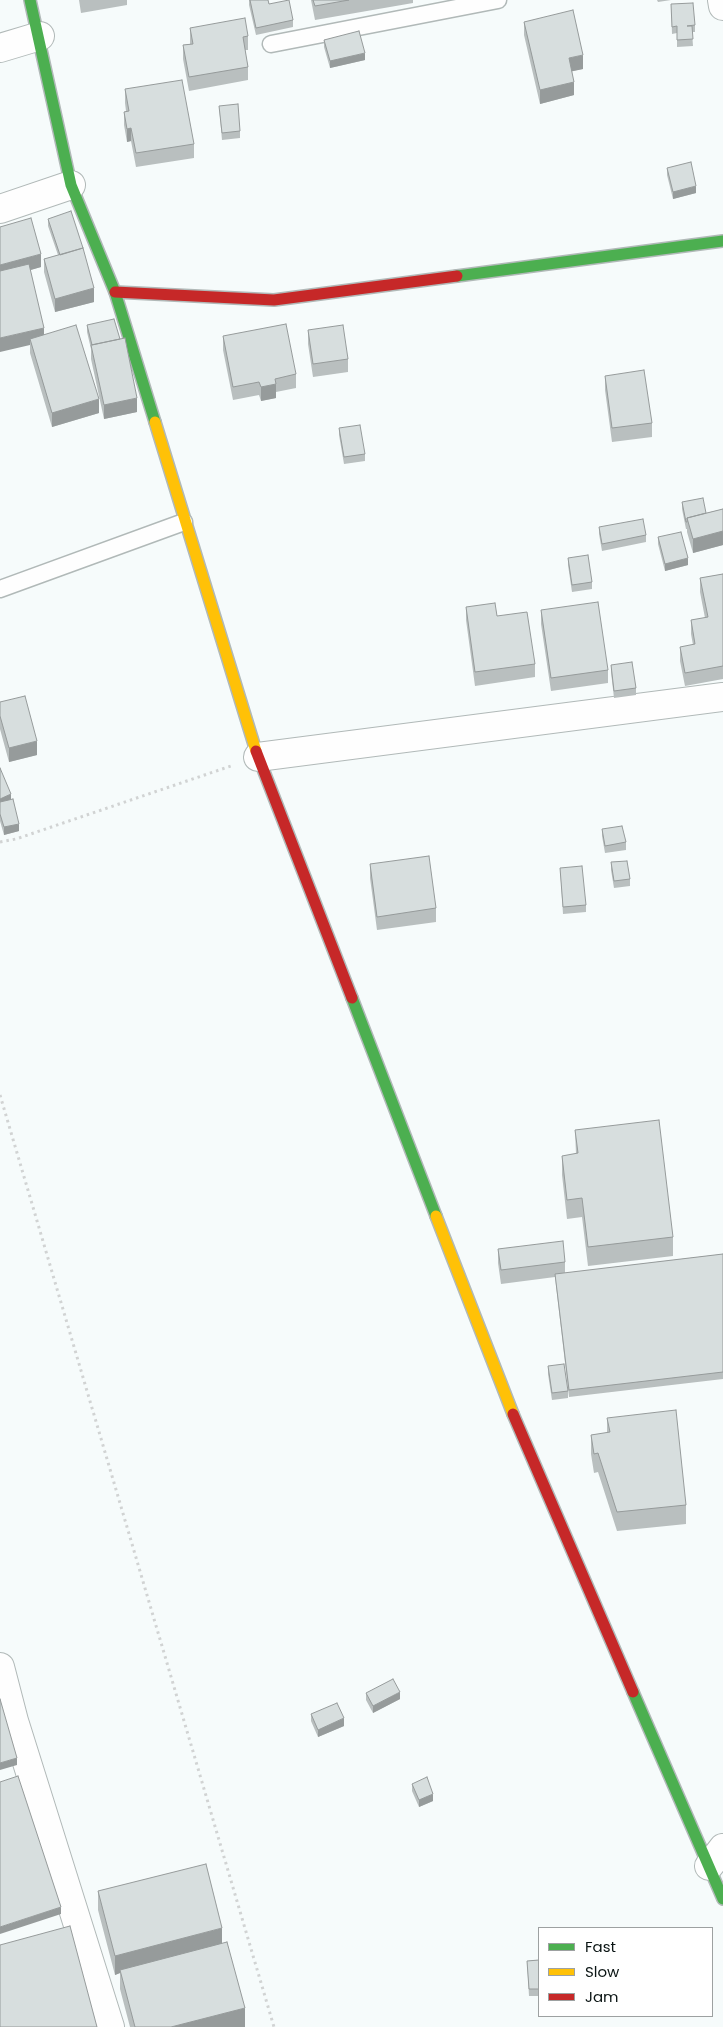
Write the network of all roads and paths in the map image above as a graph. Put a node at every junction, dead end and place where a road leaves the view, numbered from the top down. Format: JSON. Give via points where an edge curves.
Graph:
{"nodes":[{"id":1,"x":30,"y":0,"type":"edge"},
{"id":2,"x":498,"y":0,"type":"edge"},
{"id":3,"x":722,"y":0,"type":"edge"},
{"id":4,"x":723,"y":6,"type":"edge"},
{"id":5,"x":40,"y":36,"type":"junction"},
{"id":6,"x":272,"y":44,"type":"dead end"},
{"id":7,"x":0,"y":48,"type":"edge"},
{"id":8,"x":71,"y":185,"type":"junction"},
{"id":9,"x":0,"y":209,"type":"edge"},
{"id":10,"x":723,"y":241,"type":"edge"},
{"id":11,"x":115,"y":292,"type":"junction"},
{"id":12,"x":184,"y":522,"type":"junction"},
{"id":13,"x":0,"y":589,"type":"edge"},
{"id":14,"x":723,"y":697,"type":"edge"},
{"id":15,"x":258,"y":757,"type":"junction"},
{"id":16,"x":0,"y":842,"type":"edge"},
{"id":17,"x":0,"y":1095,"type":"edge"},
{"id":18,"x":0,"y":1667,"type":"edge"},
{"id":19,"x":716,"y":1857,"type":"edge"},
{"id":20,"x":723,"y":1899,"type":"edge"},
{"id":21,"x":110,"y":2027,"type":"edge"},
{"id":22,"x":274,"y":2027,"type":"edge"}],
"edges":[{"from":1,"to":5,"type":"street"},
{"from":2,"to":6,"type":"lane"},
{"from":3,"to":4,"type":"street"},
{"from":5,"to":7,"type":"street"},
{"from":5,"to":8,"type":"street"},
{"from":8,"to":9,"type":"street"},
{"from":8,"to":11,"type":"street"},
{"from":10,"to":11,"type":"street","via":[[274,300]]},
{"from":11,"to":12,"type":"street"},
{"from":12,"to":13,"type":"lane"},
{"from":12,"to":15,"type":"street"},
{"from":14,"to":15,"type":"street"},
{"from":15,"to":16,"type":"path"},
{"from":15,"to":19,"type":"street","via":[[512,1409]]},
{"from":17,"to":22,"type":"path"},
{"from":18,"to":21,"type":"street"},
{"from":19,"to":20,"type":"street"}]}
